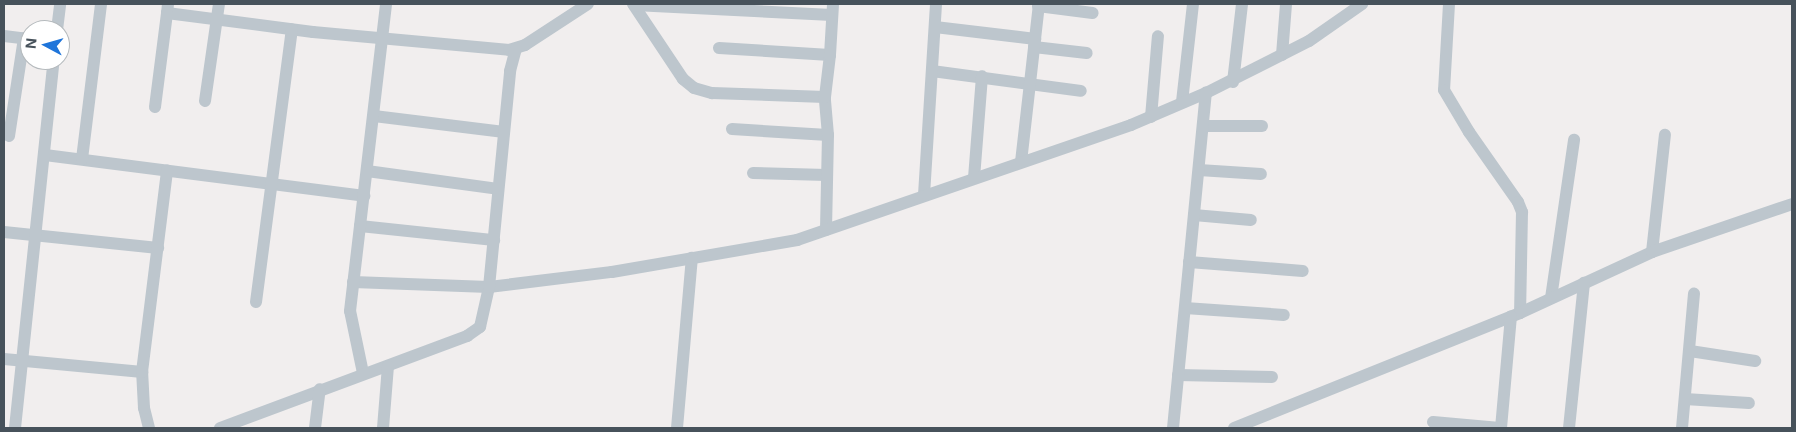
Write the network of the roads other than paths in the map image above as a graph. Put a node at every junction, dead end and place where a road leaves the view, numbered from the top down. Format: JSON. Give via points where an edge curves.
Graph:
{"nodes":[{"id":1,"x":60,"y":4,"type":"edge"},
{"id":2,"x":101,"y":4,"type":"edge"},
{"id":3,"x":219,"y":4,"type":"edge"},
{"id":4,"x":386,"y":4,"type":"edge"},
{"id":5,"x":588,"y":4,"type":"edge"},
{"id":6,"x":634,"y":4,"type":"edge"},
{"id":7,"x":936,"y":4,"type":"edge"},
{"id":8,"x":1193,"y":4,"type":"edge"},
{"id":9,"x":1242,"y":4,"type":"edge"},
{"id":10,"x":1286,"y":4,"type":"edge"},
{"id":11,"x":1362,"y":4,"type":"edge"},
{"id":12,"x":1449,"y":4,"type":"edge"},
{"id":13,"x":1039,"y":5,"type":"edge"},
{"id":14,"x":167,"y":9,"type":"edge"},
{"id":15,"x":832,"y":9,"type":"edge"},
{"id":16,"x":1094,"y":13,"type":"dead end"},
{"id":17,"x":58,"y":20,"type":"edge"},
{"id":18,"x":217,"y":20,"type":"junction"},
{"id":19,"x":935,"y":27,"type":"junction"},
{"id":20,"x":292,"y":30,"type":"junction"},
{"id":21,"x":4,"y":36,"type":"edge"},
{"id":22,"x":1158,"y":36,"type":"dead end"},
{"id":23,"x":20,"y":37,"type":"edge"},
{"id":24,"x":382,"y":39,"type":"junction"},
{"id":25,"x":1034,"y":43,"type":"junction"},
{"id":26,"x":516,"y":48,"type":"junction"},
{"id":27,"x":719,"y":48,"type":"dead end"},
{"id":28,"x":1087,"y":53,"type":"dead end"},
{"id":29,"x":830,"y":55,"type":"junction"},
{"id":30,"x":1282,"y":55,"type":"junction"},
{"id":31,"x":20,"y":62,"type":"edge"},
{"id":32,"x":53,"y":70,"type":"edge"},
{"id":33,"x":932,"y":71,"type":"junction"},
{"id":34,"x":982,"y":76,"type":"junction"},
{"id":35,"x":1233,"y":82,"type":"junction"},
{"id":36,"x":1030,"y":85,"type":"junction"},
{"id":37,"x":1081,"y":91,"type":"dead end"},
{"id":38,"x":1206,"y":94,"type":"junction"},
{"id":39,"x":824,"y":97,"type":"junction"},
{"id":40,"x":9,"y":101,"type":"edge"},
{"id":41,"x":205,"y":101,"type":"dead end"},
{"id":42,"x":1182,"y":102,"type":"junction"},
{"id":43,"x":155,"y":107,"type":"dead end"},
{"id":44,"x":374,"y":116,"type":"junction"},
{"id":45,"x":1151,"y":117,"type":"junction"},
{"id":46,"x":1203,"y":126,"type":"junction"},
{"id":47,"x":1262,"y":126,"type":"dead end"},
{"id":48,"x":732,"y":129,"type":"dead end"},
{"id":49,"x":504,"y":132,"type":"junction"},
{"id":50,"x":828,"y":135,"type":"junction"},
{"id":51,"x":1665,"y":135,"type":"dead end"},
{"id":52,"x":9,"y":136,"type":"dead end"},
{"id":53,"x":1574,"y":140,"type":"dead end"},
{"id":54,"x":45,"y":155,"type":"junction"},
{"id":55,"x":82,"y":160,"type":"junction"},
{"id":56,"x":1021,"y":162,"type":"junction"},
{"id":57,"x":1199,"y":170,"type":"junction"},
{"id":58,"x":167,"y":171,"type":"junction"},
{"id":59,"x":367,"y":171,"type":"junction"},
{"id":60,"x":752,"y":173,"type":"dead end"},
{"id":61,"x":1261,"y":174,"type":"dead end"},
{"id":62,"x":828,"y":175,"type":"junction"},
{"id":63,"x":974,"y":178,"type":"junction"},
{"id":64,"x":270,"y":184,"type":"junction"},
{"id":65,"x":498,"y":189,"type":"junction"},
{"id":66,"x":924,"y":195,"type":"junction"},
{"id":67,"x":364,"y":196,"type":"junction"},
{"id":68,"x":1792,"y":204,"type":"edge"},
{"id":69,"x":1194,"y":215,"type":"junction"},
{"id":70,"x":1252,"y":220,"type":"dead end"},
{"id":71,"x":360,"y":226,"type":"junction"},
{"id":72,"x":826,"y":230,"type":"junction"},
{"id":73,"x":4,"y":232,"type":"edge"},
{"id":74,"x":36,"y":236,"type":"junction"},
{"id":75,"x":494,"y":240,"type":"junction"},
{"id":76,"x":158,"y":248,"type":"junction"},
{"id":77,"x":1652,"y":252,"type":"junction"},
{"id":78,"x":692,"y":258,"type":"junction"},
{"id":79,"x":1190,"y":262,"type":"junction"},
{"id":80,"x":1302,"y":271,"type":"dead end"},
{"id":81,"x":354,"y":282,"type":"junction"},
{"id":82,"x":1584,"y":283,"type":"junction"},
{"id":83,"x":489,"y":287,"type":"junction"},
{"id":84,"x":1694,"y":294,"type":"dead end"},
{"id":85,"x":1551,"y":298,"type":"junction"},
{"id":86,"x":256,"y":302,"type":"dead end"},
{"id":87,"x":1185,"y":308,"type":"junction"},
{"id":88,"x":1516,"y":314,"type":"junction"},
{"id":89,"x":1284,"y":316,"type":"dead end"},
{"id":90,"x":1690,"y":351,"type":"junction"},
{"id":91,"x":4,"y":359,"type":"edge"},
{"id":92,"x":1755,"y":360,"type":"dead end"},
{"id":93,"x":22,"y":362,"type":"junction"},
{"id":94,"x":388,"y":366,"type":"junction"},
{"id":95,"x":142,"y":372,"type":"junction"},
{"id":96,"x":363,"y":373,"type":"junction"},
{"id":97,"x":1178,"y":375,"type":"junction"},
{"id":98,"x":1272,"y":377,"type":"dead end"},
{"id":99,"x":320,"y":389,"type":"junction"},
{"id":100,"x":1685,"y":399,"type":"junction"},
{"id":101,"x":1749,"y":403,"type":"dead end"},
{"id":102,"x":1433,"y":422,"type":"dead end"},
{"id":103,"x":15,"y":428,"type":"edge"},
{"id":104,"x":150,"y":428,"type":"edge"},
{"id":105,"x":220,"y":428,"type":"edge"},
{"id":106,"x":315,"y":428,"type":"edge"},
{"id":107,"x":382,"y":428,"type":"edge"},
{"id":108,"x":677,"y":428,"type":"edge"},
{"id":109,"x":1173,"y":428,"type":"edge"},
{"id":110,"x":1234,"y":428,"type":"edge"},
{"id":111,"x":1501,"y":428,"type":"edge"},
{"id":112,"x":1569,"y":428,"type":"edge"},
{"id":113,"x":1682,"y":428,"type":"edge"}],
"edges":[{"from":1,"to":17,"type":"street"},
{"from":2,"to":55,"type":"street"},
{"from":3,"to":18,"type":"street"},
{"from":4,"to":24,"type":"street"},
{"from":5,"to":26,"type":"street","via":[[526,45]]},
{"from":6,"to":15,"type":"street"},
{"from":6,"to":39,"type":"street","via":[[682,79],[694,88],[712,92]]},
{"from":7,"to":19,"type":"street"},
{"from":8,"to":42,"type":"street"},
{"from":9,"to":35,"type":"street"},
{"from":10,"to":30,"type":"street"},
{"from":11,"to":30,"type":"street","via":[[1309,41]]},
{"from":12,"to":88,"type":"street","via":[[1444,90],[1522,212]]},
{"from":13,"to":16,"type":"street"},
{"from":13,"to":25,"type":"street"},
{"from":14,"to":18,"type":"street"},
{"from":14,"to":43,"type":"street"},
{"from":15,"to":29,"type":"street"},
{"from":18,"to":20,"type":"street"},
{"from":18,"to":41,"type":"street"},
{"from":19,"to":25,"type":"street"},
{"from":19,"to":33,"type":"street"},
{"from":20,"to":24,"type":"street"},
{"from":20,"to":64,"type":"street"},
{"from":21,"to":23,"type":"street"},
{"from":22,"to":45,"type":"street"},
{"from":24,"to":26,"type":"street"},
{"from":24,"to":44,"type":"street"},
{"from":25,"to":28,"type":"street"},
{"from":25,"to":36,"type":"street"},
{"from":26,"to":49,"type":"street","via":[[510,71]]},
{"from":27,"to":29,"type":"street"},
{"from":29,"to":39,"type":"street"},
{"from":30,"to":35,"type":"street"},
{"from":31,"to":40,"type":"street"},
{"from":32,"to":54,"type":"street"},
{"from":33,"to":34,"type":"street"},
{"from":33,"to":66,"type":"street"},
{"from":34,"to":36,"type":"street"},
{"from":34,"to":63,"type":"street"},
{"from":35,"to":38,"type":"street"},
{"from":36,"to":37,"type":"street"},
{"from":36,"to":56,"type":"street"},
{"from":38,"to":42,"type":"street"},
{"from":38,"to":46,"type":"street"},
{"from":39,"to":50,"type":"street"},
{"from":40,"to":52,"type":"street"},
{"from":42,"to":45,"type":"street"},
{"from":44,"to":49,"type":"street"},
{"from":44,"to":59,"type":"street"},
{"from":45,"to":56,"type":"street"},
{"from":46,"to":47,"type":"street"},
{"from":46,"to":57,"type":"street"},
{"from":48,"to":50,"type":"street"},
{"from":49,"to":65,"type":"street"},
{"from":50,"to":62,"type":"street"},
{"from":51,"to":77,"type":"street"},
{"from":53,"to":85,"type":"street"},
{"from":54,"to":55,"type":"street"},
{"from":54,"to":74,"type":"street"},
{"from":55,"to":58,"type":"street"},
{"from":56,"to":63,"type":"street"},
{"from":57,"to":61,"type":"street"},
{"from":57,"to":69,"type":"street"},
{"from":58,"to":64,"type":"street"},
{"from":58,"to":76,"type":"street"},
{"from":59,"to":65,"type":"street"},
{"from":59,"to":67,"type":"street"},
{"from":60,"to":62,"type":"street"},
{"from":62,"to":72,"type":"street"},
{"from":63,"to":66,"type":"street"},
{"from":64,"to":67,"type":"street"},
{"from":64,"to":86,"type":"street"},
{"from":65,"to":75,"type":"street"},
{"from":66,"to":72,"type":"street"},
{"from":67,"to":71,"type":"street"},
{"from":68,"to":77,"type":"street"},
{"from":69,"to":70,"type":"street"},
{"from":69,"to":79,"type":"street"},
{"from":71,"to":75,"type":"street"},
{"from":71,"to":81,"type":"street"},
{"from":72,"to":78,"type":"street","via":[[797,240]]},
{"from":73,"to":74,"type":"street"},
{"from":74,"to":76,"type":"street"},
{"from":74,"to":93,"type":"street"},
{"from":75,"to":83,"type":"street"},
{"from":76,"to":95,"type":"street"},
{"from":77,"to":82,"type":"street"},
{"from":78,"to":83,"type":"street","via":[[612,272]]},
{"from":78,"to":108,"type":"street"},
{"from":79,"to":80,"type":"street"},
{"from":79,"to":87,"type":"street"},
{"from":81,"to":83,"type":"street"},
{"from":81,"to":96,"type":"street","via":[[350,311]]},
{"from":82,"to":85,"type":"street"},
{"from":82,"to":112,"type":"street"},
{"from":83,"to":94,"type":"street","via":[[484,319],[474,333]]},
{"from":84,"to":90,"type":"street"},
{"from":85,"to":88,"type":"street"},
{"from":87,"to":89,"type":"street"},
{"from":87,"to":97,"type":"street"},
{"from":88,"to":110,"type":"street"},
{"from":88,"to":111,"type":"street"},
{"from":90,"to":92,"type":"street"},
{"from":90,"to":100,"type":"street"},
{"from":91,"to":93,"type":"street"},
{"from":93,"to":95,"type":"street"},
{"from":93,"to":103,"type":"street"},
{"from":94,"to":96,"type":"street"},
{"from":94,"to":107,"type":"street"},
{"from":95,"to":104,"type":"street","via":[[144,408]]},
{"from":96,"to":99,"type":"street"},
{"from":97,"to":98,"type":"street"},
{"from":97,"to":109,"type":"street"},
{"from":99,"to":105,"type":"street"},
{"from":99,"to":106,"type":"street"},
{"from":100,"to":101,"type":"street"},
{"from":100,"to":113,"type":"street"},
{"from":102,"to":111,"type":"street"}]}
